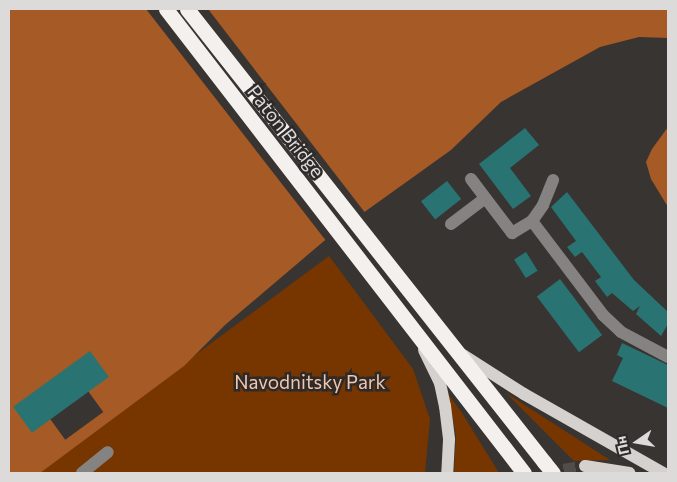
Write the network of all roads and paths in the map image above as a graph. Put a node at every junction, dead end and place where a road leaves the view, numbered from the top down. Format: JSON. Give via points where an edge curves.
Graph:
{"nodes":[{"id":1,"x":166,"y":9,"type":"edge"},
{"id":2,"x":187,"y":9,"type":"edge"},
{"id":3,"x":471,"y":179,"type":"dead end"},
{"id":4,"x":553,"y":180,"type":"dead end"},
{"id":5,"x":484,"y":199,"type":"junction"},
{"id":6,"x":532,"y":221,"type":"junction"},
{"id":7,"x":451,"y":224,"type":"dead end"},
{"id":8,"x":413,"y":328,"type":"junction"},
{"id":9,"x":453,"y":348,"type":"junction"},
{"id":10,"x":668,"y":357,"type":"edge"},
{"id":11,"x":108,"y":452,"type":"dead end"},
{"id":12,"x":548,"y":468,"type":"edge"},
{"id":13,"x":660,"y":472,"type":"edge"},
{"id":14,"x":82,"y":473,"type":"edge"},
{"id":15,"x":448,"y":473,"type":"edge"},
{"id":16,"x":521,"y":473,"type":"edge"},
{"id":17,"x":605,"y":473,"type":"edge"},
{"id":18,"x":628,"y":473,"type":"edge"}],
"edges":[{"from":1,"to":8,"type":"highway","name":"Paton Bridge"},
{"from":2,"to":9,"type":"highway","name":"Paton Bridge"},
{"from":3,"to":5,"type":"street"},
{"from":4,"to":6,"type":"street"},
{"from":5,"to":6,"type":"street","via":[[512,233]]},
{"from":5,"to":7,"type":"street"},
{"from":6,"to":10,"type":"street","via":[[603,315],[621,332]]},
{"from":8,"to":15,"type":"main road","via":[[440,383],[449,440]]},
{"from":8,"to":16,"type":"highway","name":"Paton Bridge"},
{"from":9,"to":12,"type":"highway","name":"Paton Bridge"},
{"from":9,"to":13,"type":"main road","via":[[524,394]]},
{"from":11,"to":14,"type":"street"},
{"from":17,"to":18,"type":"main road","via":[[584,466]]}]}
